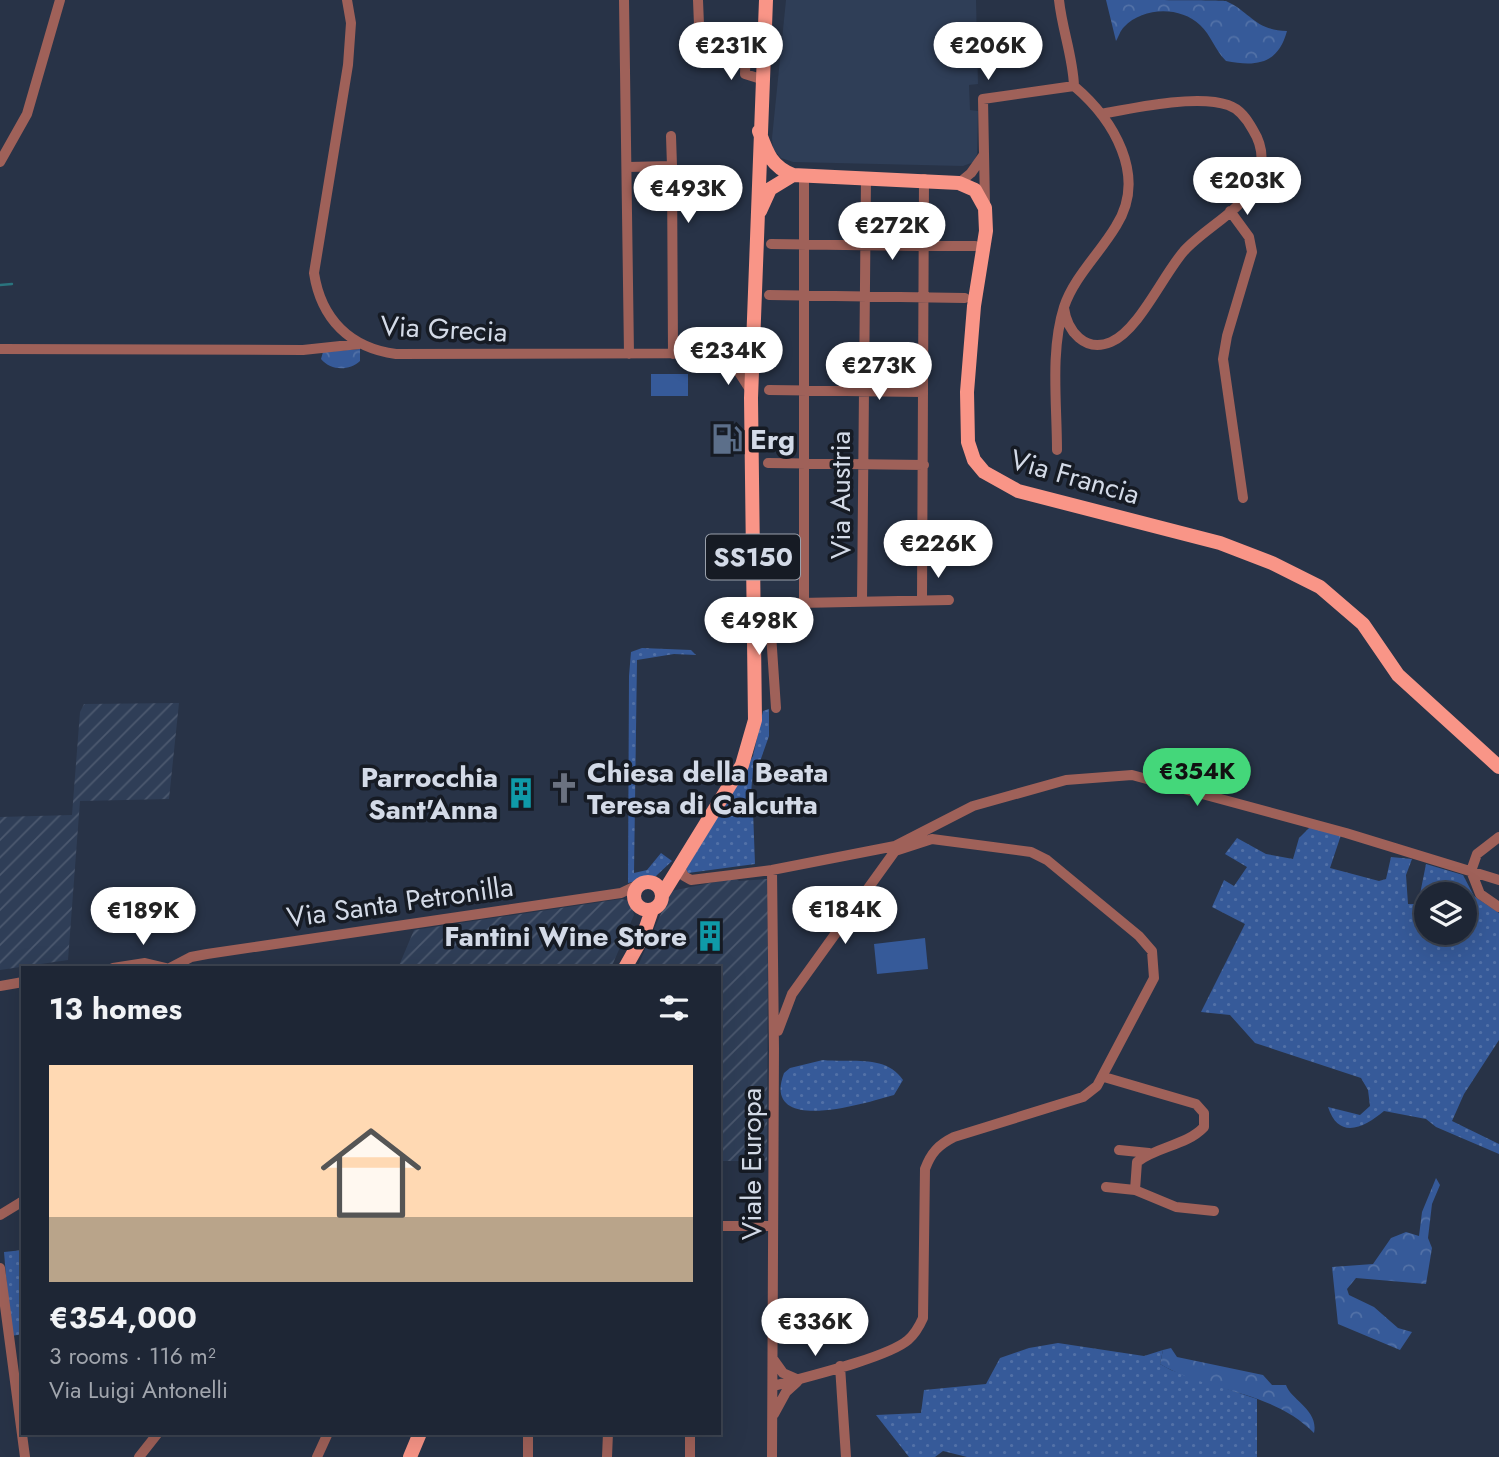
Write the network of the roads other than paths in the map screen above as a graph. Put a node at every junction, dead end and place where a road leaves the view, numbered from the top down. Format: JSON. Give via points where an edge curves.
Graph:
{"nodes":[{"id":1,"x":60,"y":0,"type":"edge"},
{"id":2,"x":347,"y":0,"type":"edge"},
{"id":3,"x":624,"y":0,"type":"edge"},
{"id":4,"x":698,"y":0,"type":"edge"},
{"id":5,"x":766,"y":0,"type":"edge"},
{"id":6,"x":1059,"y":0,"type":"edge"},
{"id":7,"x":761,"y":79,"type":"junction"},
{"id":8,"x":1074,"y":86,"type":"junction"},
{"id":9,"x":1101,"y":114,"type":"junction"},
{"id":10,"x":759,"y":131,"type":"junction"},
{"id":11,"x":671,"y":136,"type":"dead end"},
{"id":12,"x":984,"y":154,"type":"junction"},
{"id":13,"x":1,"y":163,"type":"edge"},
{"id":14,"x":672,"y":166,"type":"junction"},
{"id":15,"x":628,"y":167,"type":"junction"},
{"id":16,"x":984,"y":173,"type":"junction"},
{"id":17,"x":757,"y":175,"type":"junction"},
{"id":18,"x":790,"y":176,"type":"junction"},
{"id":19,"x":866,"y":178,"type":"junction"},
{"id":20,"x":924,"y":179,"type":"junction"},
{"id":21,"x":964,"y":184,"type":"junction"},
{"id":22,"x":985,"y":208,"type":"junction"},
{"id":23,"x":1230,"y":211,"type":"junction"},
{"id":24,"x":756,"y":233,"type":"junction"},
{"id":25,"x":771,"y":244,"type":"dead end"},
{"id":26,"x":804,"y":245,"type":"junction"},
{"id":27,"x":865,"y":246,"type":"junction"},
{"id":28,"x":922,"y":246,"type":"junction"},
{"id":29,"x":975,"y":246,"type":"dead end"},
{"id":30,"x":769,"y":295,"type":"dead end"},
{"id":31,"x":804,"y":295,"type":"junction"},
{"id":32,"x":864,"y":296,"type":"junction"},
{"id":33,"x":925,"y":297,"type":"junction"},
{"id":34,"x":965,"y":298,"type":"dead end"},
{"id":35,"x":1064,"y":309,"type":"junction"},
{"id":36,"x":359,"y":344,"type":"junction"},
{"id":37,"x":0,"y":349,"type":"edge"},
{"id":38,"x":629,"y":354,"type":"junction"},
{"id":39,"x":673,"y":354,"type":"junction"},
{"id":40,"x":723,"y":355,"type":"junction"},
{"id":41,"x":752,"y":360,"type":"junction"},
{"id":42,"x":733,"y":363,"type":"junction"},
{"id":43,"x":769,"y":390,"type":"dead end"},
{"id":44,"x":804,"y":390,"type":"junction"},
{"id":45,"x":751,"y":391,"type":"junction"},
{"id":46,"x":863,"y":391,"type":"junction"},
{"id":47,"x":923,"y":392,"type":"junction"},
{"id":48,"x":1057,"y":450,"type":"dead end"},
{"id":49,"x":768,"y":463,"type":"dead end"},
{"id":50,"x":803,"y":464,"type":"junction"},
{"id":51,"x":864,"y":464,"type":"junction"},
{"id":52,"x":924,"y":465,"type":"junction"},
{"id":53,"x":1243,"y":498,"type":"dead end"},
{"id":54,"x":922,"y":600,"type":"junction"},
{"id":55,"x":949,"y":600,"type":"dead end"},
{"id":56,"x":862,"y":602,"type":"junction"},
{"id":57,"x":804,"y":603,"type":"junction"},
{"id":58,"x":754,"y":604,"type":"junction"},
{"id":59,"x":769,"y":604,"type":"junction"},
{"id":60,"x":755,"y":703,"type":"junction"},
{"id":61,"x":1499,"y":767,"type":"edge"},
{"id":62,"x":1499,"y":837,"type":"edge"},
{"id":63,"x":895,"y":849,"type":"junction"},
{"id":64,"x":676,"y":870,"type":"junction"},
{"id":65,"x":772,"y":870,"type":"junction"},
{"id":66,"x":1471,"y":871,"type":"junction"},
{"id":67,"x":1499,"y":880,"type":"edge"},
{"id":68,"x":659,"y":889,"type":"junction"},
{"id":69,"x":637,"y":899,"type":"junction"},
{"id":70,"x":1499,"y":907,"type":"edge"},
{"id":71,"x":126,"y":966,"type":"edge"},
{"id":72,"x":159,"y":966,"type":"edge"},
{"id":73,"x":172,"y":966,"type":"edge"},
{"id":74,"x":626,"y":966,"type":"edge"},
{"id":75,"x":21,"y":982,"type":"edge"},
{"id":76,"x":0,"y":986,"type":"edge"},
{"id":77,"x":774,"y":1048,"type":"junction"},
{"id":78,"x":1104,"y":1077,"type":"junction"},
{"id":79,"x":1119,"y":1150,"type":"dead end"},
{"id":80,"x":1149,"y":1153,"type":"junction"},
{"id":81,"x":1106,"y":1187,"type":"dead end"},
{"id":82,"x":1135,"y":1190,"type":"junction"},
{"id":83,"x":21,"y":1202,"type":"edge"},
{"id":84,"x":1213,"y":1212,"type":"dead end"},
{"id":85,"x":0,"y":1215,"type":"edge"},
{"id":86,"x":721,"y":1226,"type":"edge"},
{"id":87,"x":773,"y":1226,"type":"junction"},
{"id":88,"x":0,"y":1268,"type":"edge"},
{"id":89,"x":772,"y":1359,"type":"junction"},
{"id":90,"x":840,"y":1366,"type":"junction"},
{"id":91,"x":799,"y":1380,"type":"junction"},
{"id":92,"x":773,"y":1386,"type":"junction"},
{"id":93,"x":773,"y":1417,"type":"junction"},
{"id":94,"x":21,"y":1427,"type":"edge"},
{"id":95,"x":22,"y":1435,"type":"edge"},
{"id":96,"x":156,"y":1435,"type":"edge"},
{"id":97,"x":323,"y":1435,"type":"edge"},
{"id":98,"x":419,"y":1435,"type":"edge"},
{"id":99,"x":528,"y":1435,"type":"edge"},
{"id":100,"x":608,"y":1435,"type":"edge"},
{"id":101,"x":690,"y":1435,"type":"edge"},
{"id":102,"x":25,"y":1457,"type":"edge"},
{"id":103,"x":139,"y":1457,"type":"edge"},
{"id":104,"x":317,"y":1457,"type":"edge"},
{"id":105,"x":410,"y":1457,"type":"edge"},
{"id":106,"x":528,"y":1457,"type":"edge"},
{"id":107,"x":607,"y":1457,"type":"edge"},
{"id":108,"x":690,"y":1457,"type":"edge"},
{"id":109,"x":772,"y":1457,"type":"edge"},
{"id":110,"x":846,"y":1457,"type":"edge"}],
"edges":[{"from":1,"to":13,"type":"street","via":[[27,114]]},
{"from":2,"to":36,"type":"street","name":"Via Grecia","via":[[351,23],[348,65],[314,273],[327,315]]},
{"from":3,"to":15,"type":"street"},
{"from":4,"to":7,"type":"street","via":[[699,25],[744,40],[745,74]]},
{"from":5,"to":7,"type":"main road","number":"SS150"},
{"from":6,"to":8,"type":"street"},
{"from":7,"to":10,"type":"main road","number":"SS150"},
{"from":8,"to":9,"type":"street"},
{"from":8,"to":12,"type":"street","via":[[983,99]]},
{"from":9,"to":23,"type":"street","via":[[1198,101],[1240,112],[1258,137],[1261,166],[1247,195]]},
{"from":9,"to":35,"type":"street","via":[[1120,141],[1127,164],[1125,205],[1119,223],[1075,283]]},
{"from":10,"to":17,"type":"main road","number":"SS150"},
{"from":10,"to":18,"type":"main road","via":[[770,159]]},
{"from":11,"to":14,"type":"street"},
{"from":12,"to":16,"type":"street"},
{"from":12,"to":21,"type":"street"},
{"from":14,"to":15,"type":"street"},
{"from":14,"to":39,"type":"street"},
{"from":15,"to":38,"type":"street"},
{"from":16,"to":21,"type":"street","via":[[976,185]]},
{"from":16,"to":22,"type":"street"},
{"from":17,"to":18,"type":"main road","via":[[769,170]]},
{"from":17,"to":24,"type":"main road","number":"SS150"},
{"from":18,"to":19,"type":"main road"},
{"from":18,"to":24,"type":"main road","via":[[765,197]]},
{"from":18,"to":26,"type":"street"},
{"from":19,"to":20,"type":"main road"},
{"from":19,"to":27,"type":"street","name":"Via Austria"},
{"from":20,"to":21,"type":"main road"},
{"from":20,"to":28,"type":"street"},
{"from":21,"to":22,"type":"main road","via":[[979,194]]},
{"from":22,"to":61,"type":"main road","name":"Via Francia","via":[[967,392],[968,442],[984,472],[1018,491],[1220,542],[1320,587],[1363,624],[1398,675]]},
{"from":23,"to":35,"type":"street","via":[[1183,252],[1130,326],[1112,342],[1091,345],[1081,340],[1066,325]]},
{"from":23,"to":53,"type":"street","via":[[1249,237],[1252,252],[1223,359]]},
{"from":24,"to":41,"type":"main road","number":"SS150"},
{"from":25,"to":26,"type":"street"},
{"from":26,"to":27,"type":"street"},
{"from":26,"to":31,"type":"street"},
{"from":27,"to":28,"type":"street"},
{"from":27,"to":32,"type":"street","name":"Via Austria"},
{"from":28,"to":29,"type":"street"},
{"from":28,"to":33,"type":"street"},
{"from":30,"to":31,"type":"street"},
{"from":31,"to":32,"type":"street"},
{"from":31,"to":44,"type":"street"},
{"from":32,"to":33,"type":"street"},
{"from":32,"to":46,"type":"street","name":"Via Austria"},
{"from":33,"to":34,"type":"street"},
{"from":33,"to":47,"type":"street"},
{"from":35,"to":48,"type":"street","via":[[1057,337]]},
{"from":36,"to":37,"type":"street","via":[[303,350]]},
{"from":36,"to":38,"type":"street","name":"Via Grecia","via":[[396,354]]},
{"from":38,"to":39,"type":"street","name":"Via Grecia"},
{"from":39,"to":40,"type":"street","name":"Via Grecia"},
{"from":40,"to":41,"type":"street","name":"Via Grecia"},
{"from":40,"to":42,"type":"street"},
{"from":41,"to":42,"type":"street"},
{"from":41,"to":45,"type":"main road","number":"SS150"},
{"from":42,"to":45,"type":"street"},
{"from":43,"to":44,"type":"street"},
{"from":44,"to":46,"type":"street"},
{"from":44,"to":50,"type":"street"},
{"from":45,"to":58,"type":"main road","number":"SS150"},
{"from":46,"to":47,"type":"street"},
{"from":46,"to":51,"type":"street","name":"Via Austria"},
{"from":47,"to":52,"type":"street"},
{"from":49,"to":50,"type":"street"},
{"from":50,"to":51,"type":"street"},
{"from":50,"to":57,"type":"street"},
{"from":51,"to":52,"type":"street"},
{"from":51,"to":56,"type":"street","name":"Via Austria"},
{"from":52,"to":54,"type":"street"},
{"from":54,"to":55,"type":"street"},
{"from":54,"to":56,"type":"street"},
{"from":56,"to":57,"type":"street"},
{"from":57,"to":59,"type":"street"},
{"from":58,"to":59,"type":"street"},
{"from":58,"to":60,"type":"main road","number":"SS150"},
{"from":59,"to":60,"type":"street","via":[[776,705]]},
{"from":60,"to":64,"type":"main road","number":"SS150","via":[[753,733],[742,765]]},
{"from":62,"to":66,"type":"street","via":[[1478,854]]},
{"from":63,"to":65,"type":"street"},
{"from":63,"to":66,"type":"street","via":[[973,806],[1066,780],[1132,775]]},
{"from":63,"to":77,"type":"street","via":[[792,994]]},
{"from":63,"to":78,"type":"street","via":[[932,839],[1031,852],[1139,936],[1152,951],[1154,978]]},
{"from":64,"to":65,"type":"street","via":[[691,880]]},
{"from":64,"to":68,"type":"main road","number":"SS150"},
{"from":65,"to":77,"type":"street","name":"Viale Europa"},
{"from":66,"to":67,"type":"street"},
{"from":66,"to":70,"type":"street","via":[[1480,894]]},
{"from":68,"to":69,"type":"main road","via":[[646,881]]},
{"from":68,"to":69,"type":"main road","via":[[660,904]]},
{"from":69,"to":73,"type":"street","name":"Via Santa Petronilla","via":[[207,954]]},
{"from":69,"to":74,"type":"main road","via":[[643,936]]},
{"from":71,"to":72,"type":"street"},
{"from":75,"to":76,"type":"street"},
{"from":77,"to":87,"type":"street","name":"Viale Europa"},
{"from":78,"to":80,"type":"street","via":[[1196,1104],[1205,1113],[1204,1127],[1194,1137]]},
{"from":78,"to":90,"type":"street","via":[[1083,1097],[941,1143],[925,1169],[923,1318],[906,1342]]},
{"from":79,"to":80,"type":"street"},
{"from":80,"to":82,"type":"street","via":[[1137,1162]]},
{"from":81,"to":82,"type":"street"},
{"from":82,"to":84,"type":"street","via":[[1176,1207]]},
{"from":83,"to":85,"type":"street"},
{"from":86,"to":87,"type":"street"},
{"from":87,"to":89,"type":"street","name":"Viale Europa"},
{"from":88,"to":94,"type":"street"},
{"from":89,"to":91,"type":"street","via":[[783,1373]]},
{"from":89,"to":92,"type":"street","name":"Viale Europa"},
{"from":90,"to":91,"type":"street"},
{"from":90,"to":110,"type":"street"},
{"from":91,"to":92,"type":"street"},
{"from":91,"to":93,"type":"street","via":[[786,1392]]},
{"from":92,"to":93,"type":"street","name":"Viale Europa"},
{"from":93,"to":109,"type":"street","name":"Viale Europa"},
{"from":95,"to":102,"type":"street"},
{"from":96,"to":103,"type":"street"},
{"from":97,"to":104,"type":"street"},
{"from":98,"to":105,"type":"main road"},
{"from":99,"to":106,"type":"street"},
{"from":100,"to":107,"type":"street"},
{"from":101,"to":108,"type":"street"}]}
